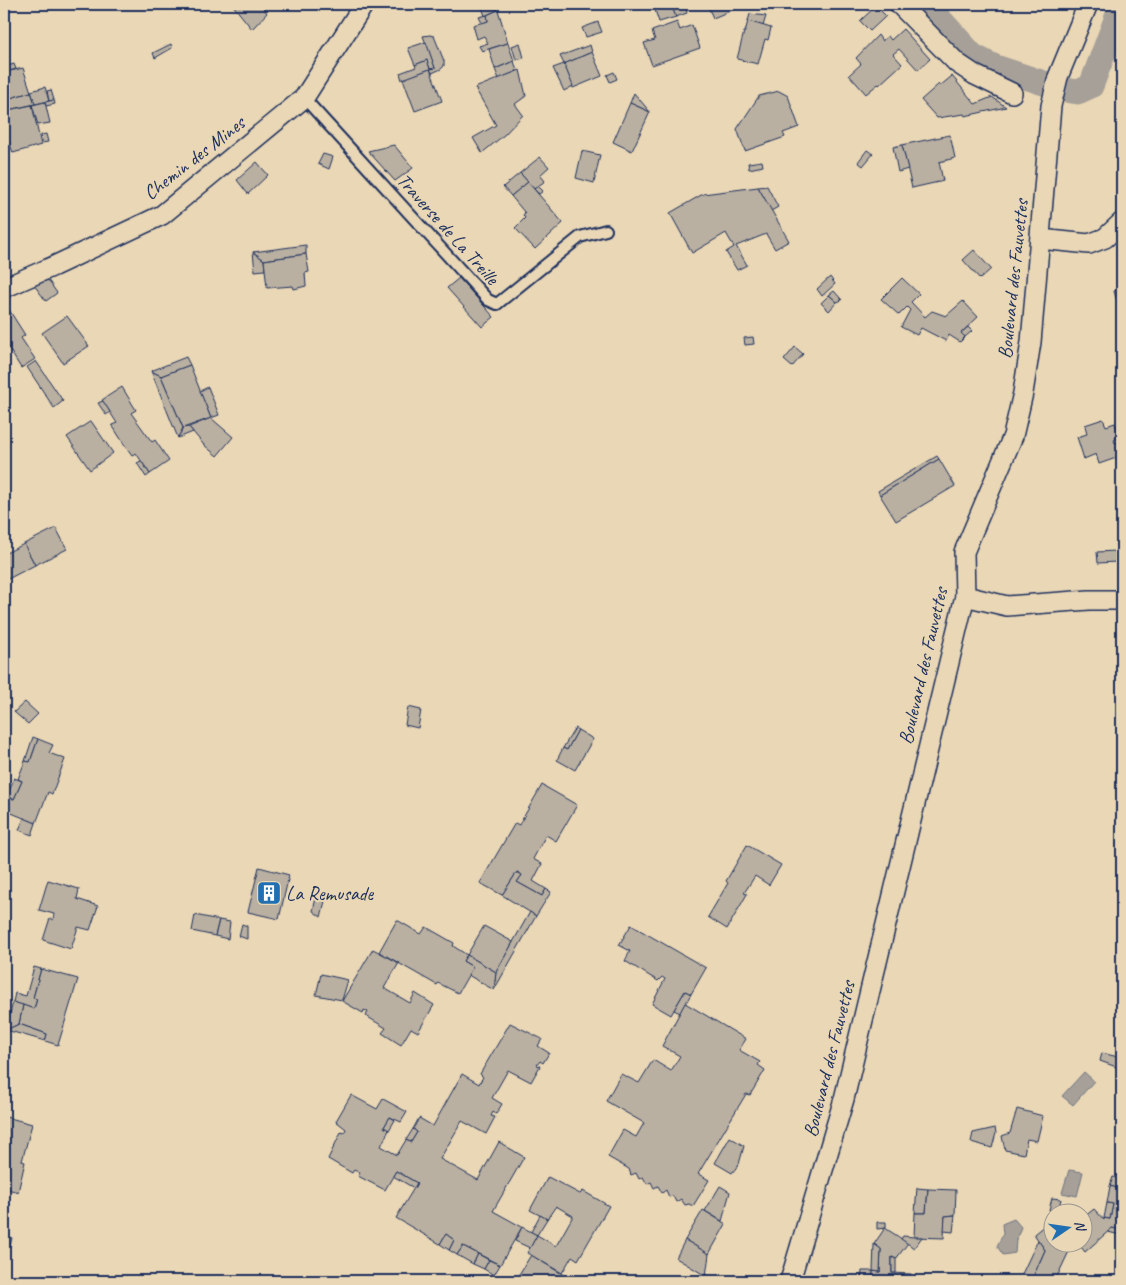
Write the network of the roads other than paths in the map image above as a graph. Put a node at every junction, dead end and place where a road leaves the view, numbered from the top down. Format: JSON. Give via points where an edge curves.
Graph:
{"nodes":[{"id":1,"x":364,"y":4,"type":"edge"},
{"id":2,"x":899,"y":4,"type":"edge"},
{"id":3,"x":1088,"y":4,"type":"edge"},
{"id":4,"x":1012,"y":94,"type":"dead end"},
{"id":5,"x":304,"y":98,"type":"junction"},
{"id":6,"x":1122,"y":222,"type":"edge"},
{"id":7,"x":606,"y":230,"type":"dead end"},
{"id":8,"x":1040,"y":240,"type":"junction"},
{"id":9,"x":4,"y":288,"type":"edge"},
{"id":10,"x":965,"y":596,"type":"junction"},
{"id":11,"x":1122,"y":600,"type":"edge"},
{"id":12,"x":790,"y":1281,"type":"edge"}],
"edges":[{"from":1,"to":5,"type":"street","name":"Chemin des Mines"},
{"from":2,"to":4,"type":"street","via":[[957,63]]},
{"from":3,"to":8,"type":"street","name":"Boulevard des Fauvettes","via":[[1058,77],[1051,106]]},
{"from":5,"to":7,"type":"lane","name":"Traverse de La Treille","via":[[488,300],[497,304],[580,237]]},
{"from":5,"to":9,"type":"street","name":"Chemin des Mines","via":[[162,215]]},
{"from":6,"to":8,"type":"street","via":[[1105,238],[1089,244]]},
{"from":8,"to":10,"type":"street","name":"Boulevard des Fauvettes","via":[[1031,342],[1014,436],[964,552]]},
{"from":10,"to":11,"type":"street","via":[[1007,606]]},
{"from":10,"to":12,"type":"street","name":"Boulevard des Fauvettes","via":[[844,1099]]}]}
